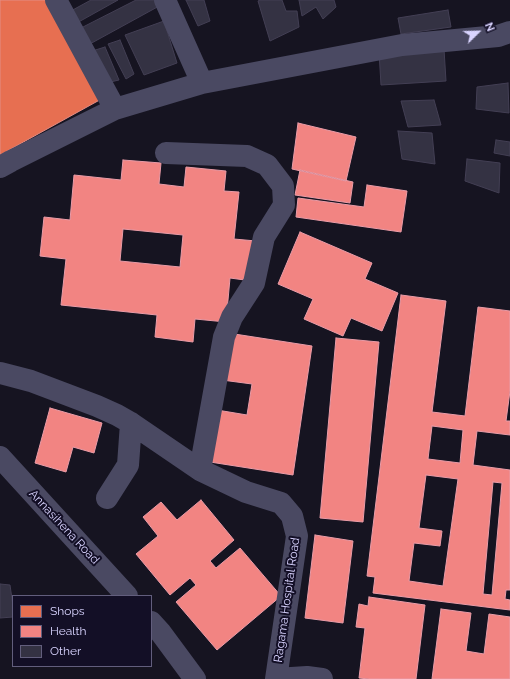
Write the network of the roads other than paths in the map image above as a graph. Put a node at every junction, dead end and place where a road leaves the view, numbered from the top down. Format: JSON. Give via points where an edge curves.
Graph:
{"nodes":[{"id":1,"x":56,"y":0,"type":"edge"},
{"id":2,"x":164,"y":0,"type":"edge"},
{"id":3,"x":506,"y":37,"type":"edge"},
{"id":4,"x":202,"y":83,"type":"junction"},
{"id":5,"x":115,"y":109,"type":"junction"},
{"id":6,"x":166,"y":153,"type":"dead end"},
{"id":7,"x":0,"y":167,"type":"edge"},
{"id":8,"x":0,"y":373,"type":"edge"},
{"id":9,"x":131,"y":423,"type":"junction"},
{"id":10,"x":0,"y":457,"type":"edge"},
{"id":11,"x":200,"y":470,"type":"junction"},
{"id":12,"x":107,"y":498,"type":"dead end"},
{"id":13,"x":126,"y":595,"type":"edge"},
{"id":14,"x":152,"y":623,"type":"edge"},
{"id":15,"x":195,"y":679,"type":"edge"},
{"id":16,"x":276,"y":679,"type":"edge"},
{"id":17,"x":322,"y":679,"type":"edge"}],
"edges":[{"from":1,"to":5,"type":"street"},
{"from":2,"to":4,"type":"street"},
{"from":3,"to":4,"type":"street","via":[[402,45]]},
{"from":4,"to":5,"type":"street"},
{"from":5,"to":7,"type":"street"},
{"from":6,"to":11,"type":"street","via":[[248,156],[267,165],[283,186],[284,205],[264,237],[254,283],[232,317],[224,337]]},
{"from":8,"to":9,"type":"street","name":"Ragama Hospital Road","via":[[31,381],[97,406]]},
{"from":9,"to":11,"type":"street","name":"Ragama Hospital Road"},
{"from":9,"to":12,"type":"street","via":[[128,465]]},
{"from":10,"to":13,"type":"street","name":"Annasihena Road"},
{"from":11,"to":16,"type":"street","name":"Ragama Hospital Road","via":[[246,492],[281,503],[292,516],[297,536]]},
{"from":14,"to":15,"type":"street"},
{"from":16,"to":17,"type":"street"}]}
